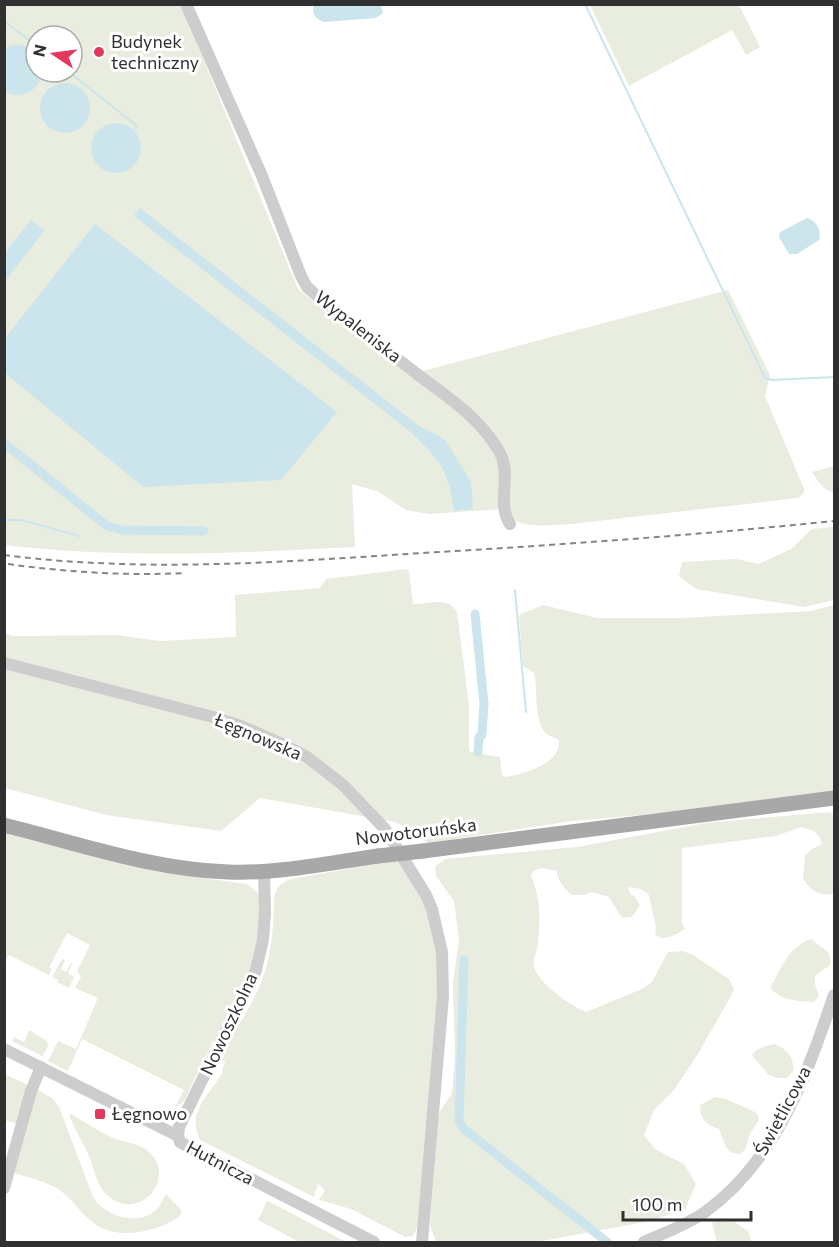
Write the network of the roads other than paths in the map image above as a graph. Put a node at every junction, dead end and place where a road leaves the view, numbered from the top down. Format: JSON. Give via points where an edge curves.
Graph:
{"nodes":[{"id":1,"x":186,"y":4,"type":"edge"},
{"id":2,"x":510,"y":524,"type":"dead end"},
{"id":3,"x":4,"y":663,"type":"edge"},
{"id":4,"x":834,"y":798,"type":"edge"},
{"id":5,"x":4,"y":825,"type":"edge"},
{"id":6,"x":264,"y":872,"type":"junction"},
{"id":7,"x":834,"y":995,"type":"edge"},
{"id":8,"x":4,"y":1049,"type":"edge"},
{"id":9,"x":41,"y":1067,"type":"junction"},
{"id":10,"x":178,"y":1137,"type":"junction"},
{"id":11,"x":4,"y":1188,"type":"edge"},
{"id":12,"x":374,"y":1242,"type":"edge"},
{"id":13,"x":422,"y":1242,"type":"edge"},
{"id":14,"x":644,"y":1242,"type":"edge"}],
"edges":[{"from":1,"to":2,"type":"street","name":"Wypaleniska","via":[[304,282],[479,424],[503,458],[505,512]]},
{"from":3,"to":13,"type":"street","name":"Łęgnowska","via":[[241,726],[307,757],[343,785],[385,829],[426,895],[442,952],[443,996]]},
{"from":4,"to":6,"type":"main road","name":"Nowotoruńska","bridge":true},
{"from":5,"to":6,"type":"main road","name":"Nowotoruńska","via":[[168,865]]},
{"from":6,"to":10,"type":"street","name":"Nowoszkolna","via":[[263,940],[256,970],[179,1127]]},
{"from":7,"to":14,"type":"street","name":"Świetlicowa","via":[[786,1115],[742,1182],[705,1213]]},
{"from":8,"to":9,"type":"street","name":"Hutnicza"},
{"from":9,"to":10,"type":"street","name":"Hutnicza"},
{"from":9,"to":11,"type":"street"},
{"from":10,"to":12,"type":"street","name":"Hutnicza","via":[[187,1146]]}]}
